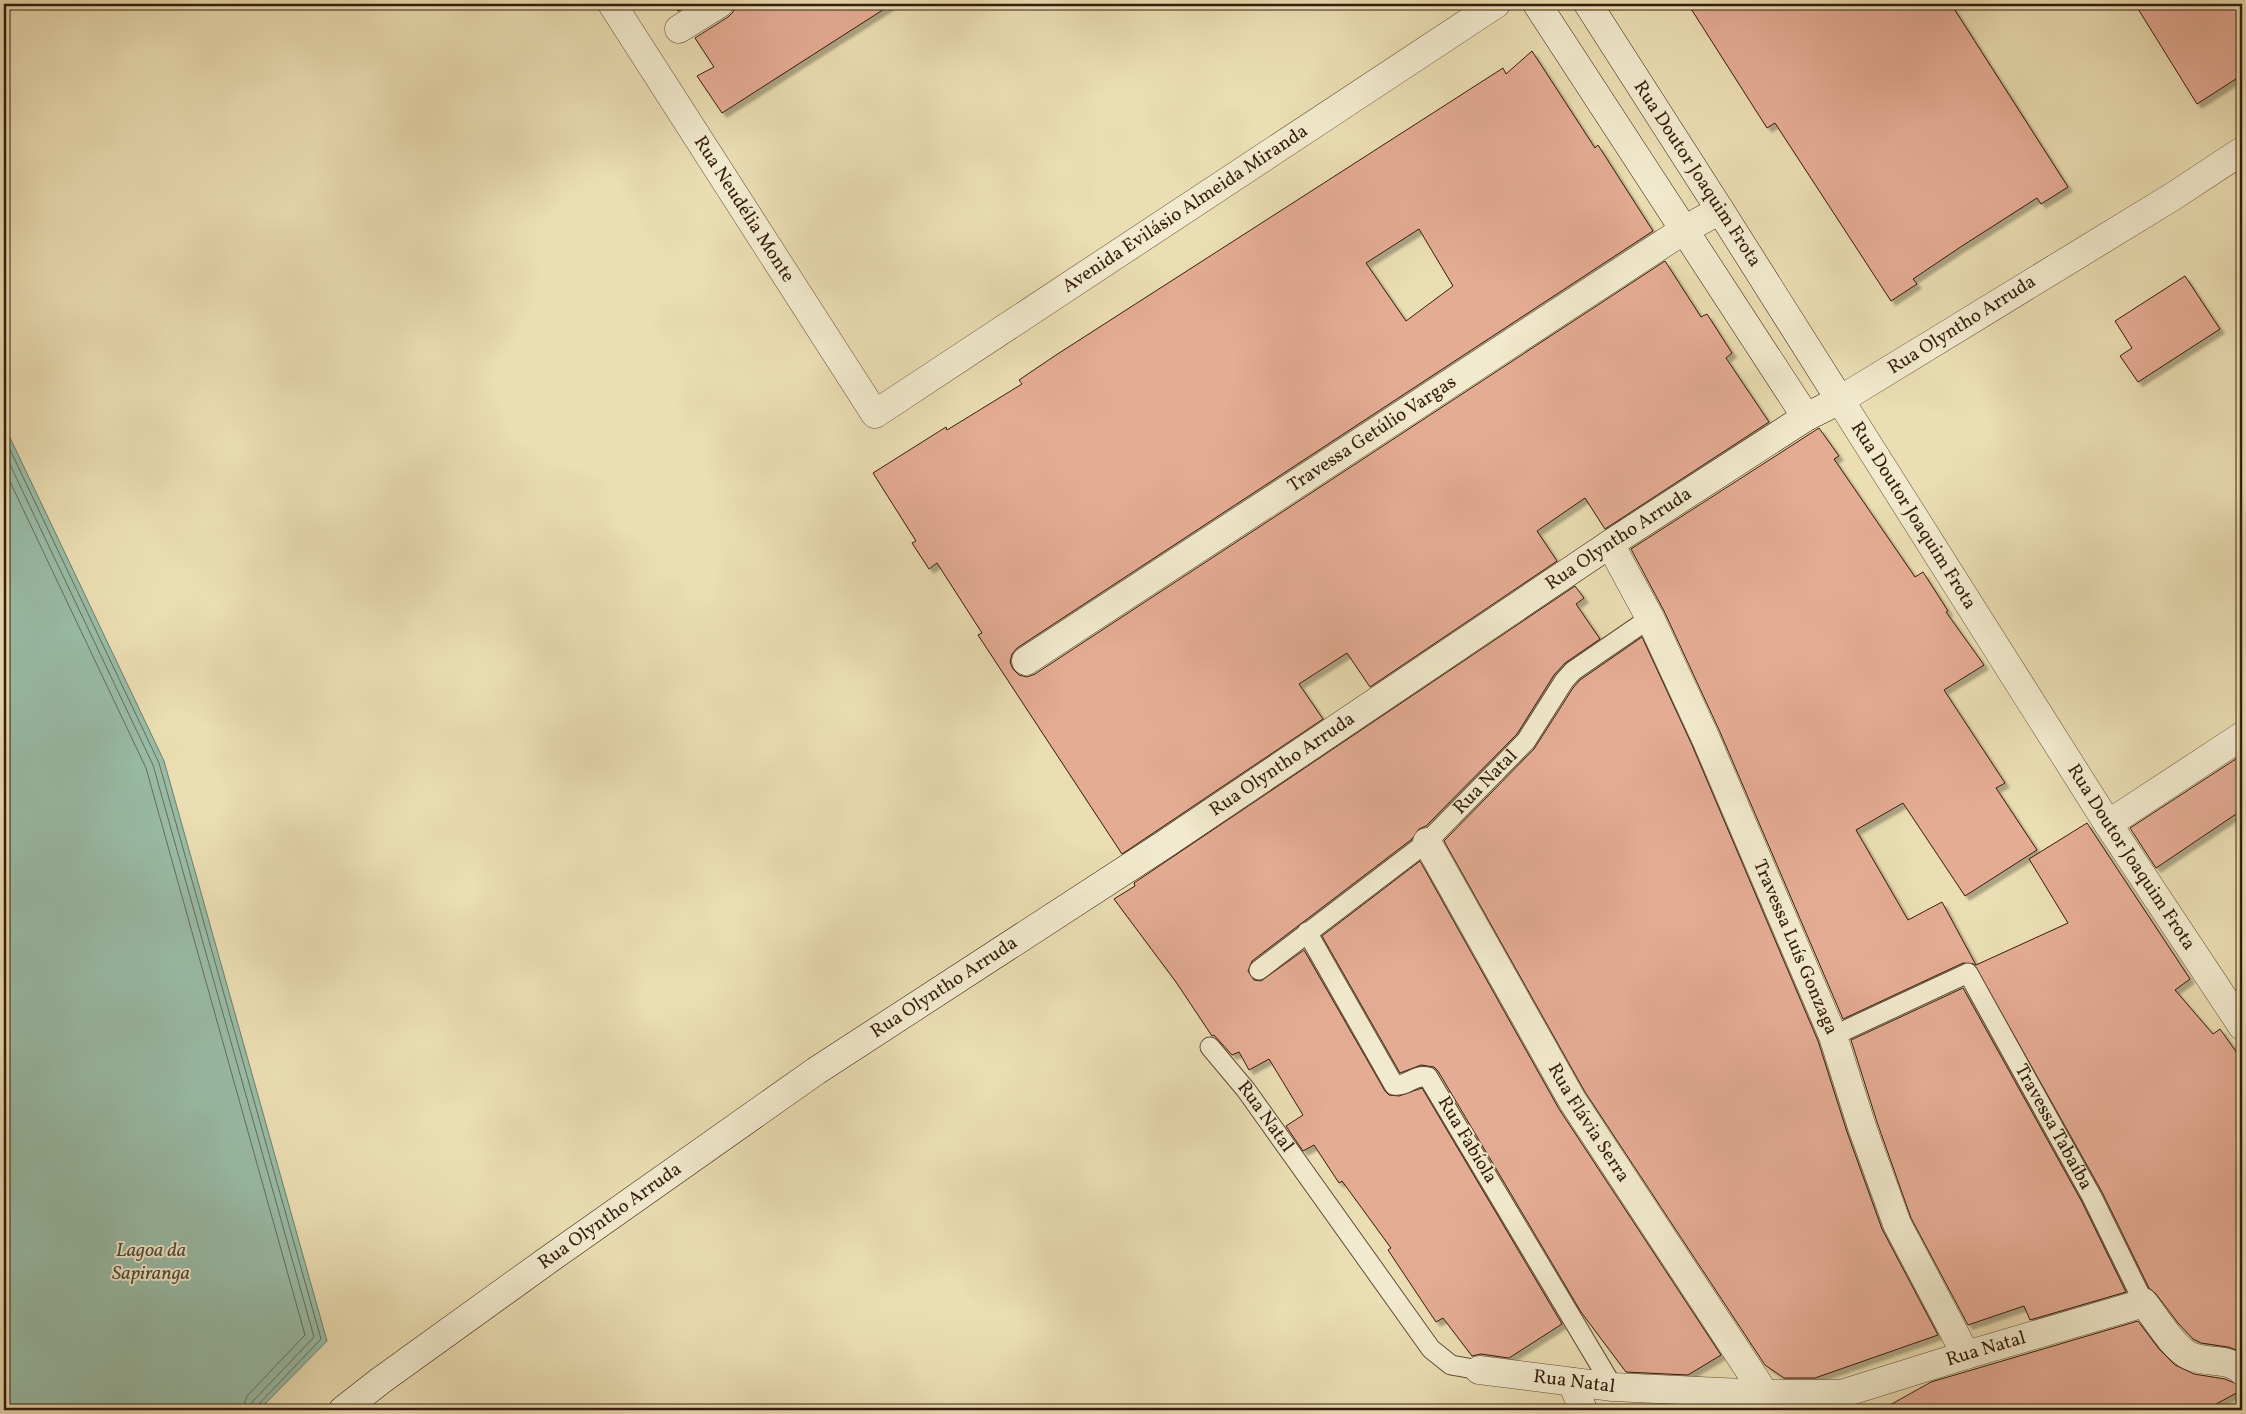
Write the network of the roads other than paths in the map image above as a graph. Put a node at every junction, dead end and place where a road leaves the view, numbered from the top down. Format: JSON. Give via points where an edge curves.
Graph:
{"nodes":[{"id":1,"x":612,"y":4,"type":"edge"},
{"id":2,"x":719,"y":4,"type":"edge"},
{"id":3,"x":1496,"y":4,"type":"edge"},
{"id":4,"x":1537,"y":4,"type":"edge"},
{"id":5,"x":1588,"y":4,"type":"edge"},
{"id":6,"x":679,"y":29,"type":"dead end"},
{"id":7,"x":2242,"y":151,"type":"edge"},
{"id":8,"x":1720,"y":210,"type":"junction"},
{"id":9,"x":1684,"y":230,"type":"junction"},
{"id":10,"x":1840,"y":400,"type":"junction"},
{"id":11,"x":874,"y":414,"type":"joint"},
{"id":12,"x":1806,"y":417,"type":"junction"},
{"id":13,"x":1610,"y":544,"type":"junction"},
{"id":14,"x":1650,"y":618,"type":"junction"},
{"id":15,"x":1026,"y":661,"type":"dead end"},
{"id":16,"x":2242,"y":736,"type":"edge"},
{"id":17,"x":2108,"y":824,"type":"junction"},
{"id":18,"x":1427,"y":842,"type":"junction"},
{"id":19,"x":1307,"y":932,"type":"junction"},
{"id":20,"x":1259,"y":970,"type":"dead end"},
{"id":21,"x":2242,"y":1026,"type":"edge"},
{"id":22,"x":1833,"y":1036,"type":"junction"},
{"id":23,"x":1210,"y":1047,"type":"dead end"},
{"id":24,"x":2144,"y":1303,"type":"junction"},
{"id":25,"x":1966,"y":1355,"type":"junction"},
{"id":26,"x":1479,"y":1370,"type":"joint"},
{"id":27,"x":2242,"y":1370,"type":"edge"},
{"id":28,"x":1572,"y":1382,"type":"junction"},
{"id":29,"x":1613,"y":1388,"type":"junction"},
{"id":30,"x":1765,"y":1394,"type":"junction"},
{"id":31,"x":1845,"y":1402,"type":"edge"},
{"id":32,"x":344,"y":1410,"type":"edge"},
{"id":33,"x":1583,"y":1410,"type":"edge"}],
"edges":[{"from":1,"to":11,"type":"street","name":"Rua Neudélia Monte"},
{"from":2,"to":6,"type":"street"},
{"from":3,"to":11,"type":"street","name":"Avenida Evilásio Almeida Miranda"},
{"from":4,"to":9,"type":"street"},
{"from":5,"to":8,"type":"street","name":"Rua Doutor Joaquim Frota"},
{"from":7,"to":10,"type":"street","name":"Rua Olyntho Arruda"},
{"from":8,"to":9,"type":"street","name":"Travessa Getúlio Vargas"},
{"from":8,"to":10,"type":"street","name":"Rua Doutor Joaquim Frota"},
{"from":9,"to":12,"type":"street"},
{"from":9,"to":15,"type":"street","name":"Travessa Getúlio Vargas"},
{"from":10,"to":12,"type":"street","name":"Rua Olyntho Arruda"},
{"from":10,"to":17,"type":"street","name":"Rua Doutor Joaquim Frota"},
{"from":12,"to":13,"type":"street","name":"Rua Olyntho Arruda"},
{"from":13,"to":14,"type":"street","name":"Travessa Luís Gonzaga"},
{"from":13,"to":32,"type":"street","name":"Rua Olyntho Arruda","via":[[1162,846],[816,1071],[380,1380]]},
{"from":14,"to":18,"type":"lane","name":"Rua Natal","via":[[1573,671],[1526,740]]},
{"from":14,"to":22,"type":"street","name":"Travessa Luís Gonzaga","via":[[1706,739]]},
{"from":16,"to":17,"type":"street"},
{"from":17,"to":21,"type":"street","name":"Rua Doutor Joaquim Frota"},
{"from":18,"to":19,"type":"lane","name":"Rua Natal"},
{"from":18,"to":30,"type":"street","name":"Rua Flávia Serra","via":[[1572,1100]]},
{"from":19,"to":20,"type":"lane","name":"Rua Natal"},
{"from":19,"to":29,"type":"lane","name":"Rua Fabíola","via":[[1394,1085],[1404,1084],[1418,1076],[1428,1077]]},
{"from":22,"to":24,"type":"lane","name":"Travessa Tabaíba","via":[[1968,973],[2092,1197]]},
{"from":22,"to":25,"type":"street","name":"Travessa Luís Gonzaga","via":[[1898,1224]]},
{"from":23,"to":26,"type":"lane","name":"Rua Natal","via":[[1246,1090],[1431,1348],[1451,1365]]},
{"from":24,"to":25,"type":"street","name":"Rua Natal"},
{"from":24,"to":27,"type":"street","name":"Travessa Tabaíba","via":[[2180,1350],[2192,1357],[2236,1364]]},
{"from":25,"to":31,"type":"street","name":"Rua Natal"},
{"from":26,"to":28,"type":"street","name":"Rua Natal"},
{"from":28,"to":29,"type":"street","name":"Rua Natal"},
{"from":28,"to":33,"type":"street"},
{"from":29,"to":30,"type":"street","name":"Rua Natal"},
{"from":30,"to":31,"type":"street","name":"Rua Natal"}]}
